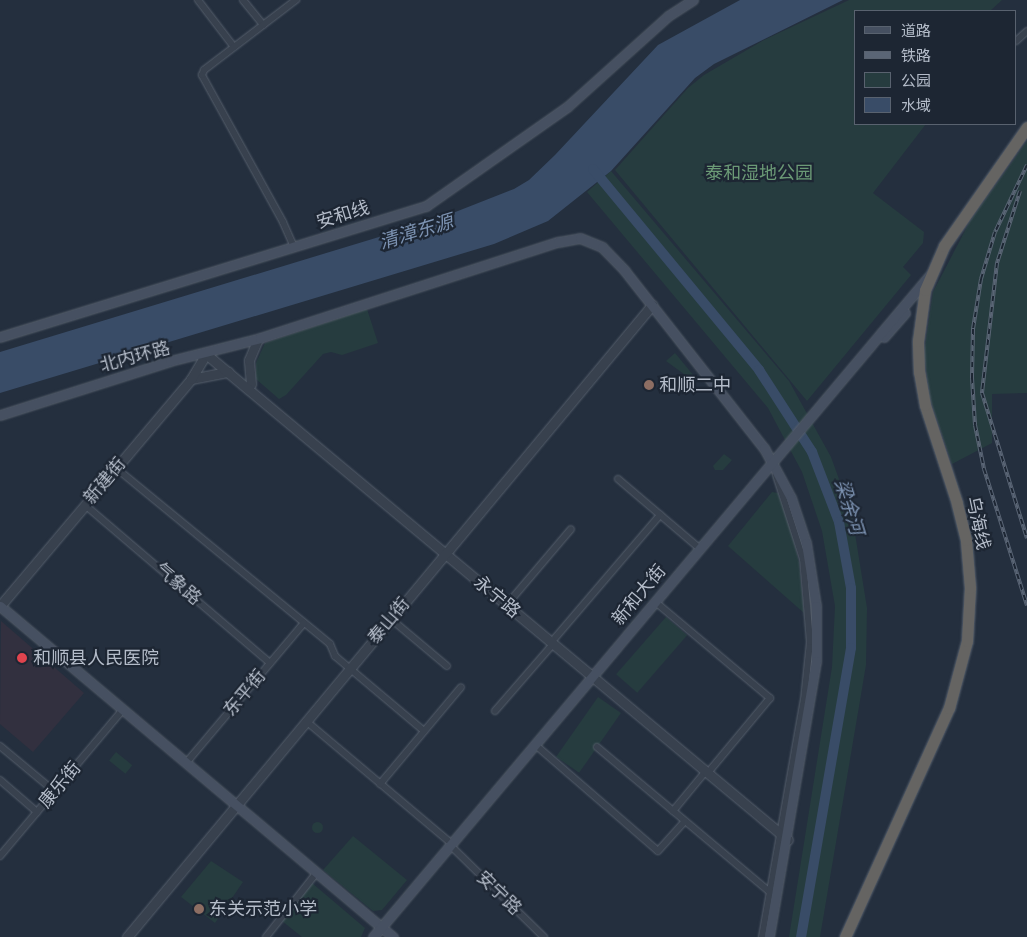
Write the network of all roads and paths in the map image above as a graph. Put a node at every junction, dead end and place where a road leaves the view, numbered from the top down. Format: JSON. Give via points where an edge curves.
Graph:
{"nodes":[{"id":1,"x":198,"y":0,"type":"edge"},
{"id":2,"x":243,"y":0,"type":"edge"},
{"id":3,"x":684,"y":0,"type":"edge"},
{"id":4,"x":694,"y":0,"type":"edge"},
{"id":5,"x":292,"y":1,"type":"edge"},
{"id":6,"x":263,"y":25,"type":"junction"},
{"id":7,"x":1027,"y":31,"type":"edge"},
{"id":8,"x":649,"y":34,"type":"junction"},
{"id":9,"x":1017,"y":40,"type":"edge"},
{"id":10,"x":234,"y":47,"type":"junction"},
{"id":11,"x":1027,"y":127,"type":"edge"},
{"id":12,"x":294,"y":247,"type":"junction"},
{"id":13,"x":930,"y":274,"type":"junction"},
{"id":14,"x":925,"y":290,"type":"junction"},
{"id":15,"x":652,"y":305,"type":"junction"},
{"id":16,"x":0,"y":337,"type":"edge"},
{"id":17,"x":258,"y":339,"type":"junction"},
{"id":18,"x":209,"y":353,"type":"junction"},
{"id":19,"x":183,"y":361,"type":"junction"},
{"id":20,"x":228,"y":372,"type":"junction"},
{"id":21,"x":191,"y":379,"type":"junction"},
{"id":22,"x":251,"y":384,"type":"junction"},
{"id":23,"x":0,"y":415,"type":"edge"},
{"id":24,"x":813,"y":416,"type":"junction"},
{"id":25,"x":0,"y":421,"type":"edge"},
{"id":26,"x":774,"y":463,"type":"junction"},
{"id":27,"x":116,"y":468,"type":"junction"},
{"id":28,"x":618,"y":480,"type":"dead end"},
{"id":29,"x":85,"y":505,"type":"junction"},
{"id":30,"x":660,"y":515,"type":"junction"},
{"id":31,"x":571,"y":529,"type":"dead end"},
{"id":32,"x":699,"y":548,"type":"junction"},
{"id":33,"x":447,"y":551,"type":"junction"},
{"id":34,"x":510,"y":601,"type":"junction"},
{"id":35,"x":659,"y":605,"type":"junction"},
{"id":36,"x":0,"y":606,"type":"edge"},
{"id":37,"x":0,"y":612,"type":"edge"},
{"id":38,"x":391,"y":619,"type":"junction"},
{"id":39,"x":304,"y":623,"type":"junction"},
{"id":40,"x":554,"y":641,"type":"junction"},
{"id":41,"x":270,"y":663,"type":"junction"},
{"id":42,"x":447,"y":666,"type":"dead end"},
{"id":43,"x":350,"y":668,"type":"junction"},
{"id":44,"x":596,"y":676,"type":"junction"},
{"id":45,"x":461,"y":687,"type":"dead end"},
{"id":46,"x":495,"y":711,"type":"dead end"},
{"id":47,"x":120,"y":713,"type":"junction"},
{"id":48,"x":306,"y":721,"type":"junction"},
{"id":49,"x":424,"y":731,"type":"junction"},
{"id":50,"x":0,"y":746,"type":"edge"},
{"id":51,"x":597,"y":747,"type":"dead end"},
{"id":52,"x":539,"y":748,"type":"junction"},
{"id":53,"x":186,"y":763,"type":"junction"},
{"id":54,"x":708,"y":770,"type":"junction"},
{"id":55,"x":0,"y":780,"type":"edge"},
{"id":56,"x":380,"y":784,"type":"junction"},
{"id":57,"x":54,"y":791,"type":"junction"},
{"id":58,"x":235,"y":807,"type":"junction"},
{"id":59,"x":673,"y":811,"type":"junction"},
{"id":60,"x":37,"y":812,"type":"junction"},
{"id":61,"x":685,"y":821,"type":"junction"},
{"id":62,"x":785,"y":834,"type":"junction"},
{"id":63,"x":453,"y":846,"type":"junction"},
{"id":64,"x":1,"y":852,"type":"edge"},
{"id":65,"x":314,"y":876,"type":"junction"},
{"id":66,"x":770,"y":892,"type":"junction"},
{"id":67,"x":382,"y":934,"type":"edge"},
{"id":68,"x":127,"y":937,"type":"edge"},
{"id":69,"x":266,"y":937,"type":"edge"},
{"id":70,"x":544,"y":937,"type":"edge"},
{"id":71,"x":762,"y":937,"type":"edge"},
{"id":72,"x":770,"y":937,"type":"edge"},
{"id":73,"x":845,"y":937,"type":"edge"}],
"edges":[{"from":1,"to":10,"type":"street"},
{"from":2,"to":6,"type":"street"},
{"from":3,"to":8,"type":"main road","name":"安和线","via":[[666,13]]},
{"from":4,"to":8,"type":"main road","name":"安和线"},
{"from":5,"to":6,"type":"street"},
{"from":6,"to":10,"type":"street"},
{"from":7,"to":9,"type":"street"},
{"from":8,"to":12,"type":"main road","name":"安和线","via":[[574,101],[437,200],[412,211]]},
{"from":10,"to":12,"type":"street","via":[[204,70],[203,79]]},
{"from":11,"to":13,"type":"highway","name":"乌海线","via":[[948,239]]},
{"from":12,"to":16,"type":"main road","name":"安和线"},
{"from":13,"to":14,"type":"highway","name":"乌海线"},
{"from":13,"to":24,"type":"main road","name":"新和大街"},
{"from":14,"to":24,"type":"main road","name":"新和大街"},
{"from":14,"to":73,"type":"highway","name":"乌海线","via":[[918,341],[919,372],[925,405],[966,540],[970,588],[966,641],[949,708]]},
{"from":15,"to":17,"type":"main road","via":[[602,247],[590,240],[575,238]]},
{"from":15,"to":26,"type":"main road"},
{"from":15,"to":33,"type":"street","name":"泰山街"},
{"from":17,"to":18,"type":"main road"},
{"from":17,"to":22,"type":"street","via":[[249,360]]},
{"from":18,"to":19,"type":"main road"},
{"from":18,"to":20,"type":"street","name":"永宁路"},
{"from":18,"to":21,"type":"street","name":"新建街"},
{"from":18,"to":22,"type":"street","name":"永宁路"},
{"from":19,"to":23,"type":"main road","name":"北内环路","via":[[170,361]]},
{"from":19,"to":25,"type":"main road","name":"北内环路","via":[[170,368]]},
{"from":20,"to":21,"type":"street"},
{"from":20,"to":33,"type":"street","name":"永宁路"},
{"from":21,"to":27,"type":"street","name":"新建街"},
{"from":22,"to":33,"type":"street","name":"永宁路"},
{"from":24,"to":26,"type":"main road","name":"新和大街"},
{"from":26,"to":32,"type":"main road","name":"新和大街"},
{"from":26,"to":35,"type":"main road","name":"新和大街"},
{"from":26,"to":62,"type":"main road","via":[[795,506],[806,543],[814,582],[818,634],[814,680]]},
{"from":27,"to":29,"type":"street","name":"新建街"},
{"from":27,"to":39,"type":"street"},
{"from":28,"to":30,"type":"street"},
{"from":29,"to":36,"type":"street","name":"新建街"},
{"from":29,"to":41,"type":"street","name":"气象路"},
{"from":30,"to":32,"type":"street"},
{"from":30,"to":40,"type":"street"},
{"from":31,"to":34,"type":"street"},
{"from":32,"to":44,"type":"main road","name":"新和大街"},
{"from":33,"to":34,"type":"street","name":"永宁路"},
{"from":33,"to":38,"type":"street","name":"泰山街"},
{"from":33,"to":40,"type":"street","name":"永宁路"},
{"from":34,"to":40,"type":"street","name":"永宁路"},
{"from":35,"to":44,"type":"main road","name":"新和大街"},
{"from":35,"to":54,"type":"street","via":[[770,698]]},
{"from":36,"to":53,"type":"main road"},
{"from":37,"to":47,"type":"main road"},
{"from":38,"to":42,"type":"street"},
{"from":38,"to":43,"type":"street","name":"泰山街"},
{"from":39,"to":41,"type":"street","name":"东平街"},
{"from":39,"to":43,"type":"street","via":[[330,644],[335,656]]},
{"from":40,"to":44,"type":"street","name":"永宁路"},
{"from":40,"to":46,"type":"street"},
{"from":41,"to":53,"type":"street","name":"东平街"},
{"from":43,"to":48,"type":"street","name":"泰山街"},
{"from":43,"to":49,"type":"street"},
{"from":44,"to":52,"type":"main road","name":"新和大街"},
{"from":44,"to":54,"type":"street","name":"永宁路"},
{"from":44,"to":63,"type":"main road","name":"新和大街"},
{"from":45,"to":49,"type":"street"},
{"from":47,"to":57,"type":"street","name":"康乐街"},
{"from":47,"to":58,"type":"main road"},
{"from":48,"to":56,"type":"street","name":"安宁路"},
{"from":48,"to":58,"type":"street","name":"泰山街"},
{"from":49,"to":56,"type":"street"},
{"from":50,"to":57,"type":"street"},
{"from":51,"to":59,"type":"street"},
{"from":52,"to":61,"type":"street","via":[[658,851]]},
{"from":52,"to":63,"type":"main road","name":"新和大街"},
{"from":53,"to":58,"type":"main road"},
{"from":54,"to":59,"type":"street"},
{"from":54,"to":62,"type":"street","name":"永宁路"},
{"from":55,"to":60,"type":"street"},
{"from":56,"to":63,"type":"street","name":"安宁路"},
{"from":57,"to":60,"type":"street","name":"康乐街"},
{"from":58,"to":65,"type":"main road"},
{"from":58,"to":67,"type":"main road"},
{"from":58,"to":68,"type":"street","name":"泰山街"},
{"from":59,"to":61,"type":"street"},
{"from":60,"to":64,"type":"street","name":"康乐街"},
{"from":61,"to":66,"type":"street"},
{"from":62,"to":66,"type":"street"},
{"from":62,"to":72,"type":"main road"},
{"from":63,"to":67,"type":"main road","name":"新和大街"},
{"from":63,"to":70,"type":"street","name":"安宁路"},
{"from":65,"to":67,"type":"main road"},
{"from":65,"to":69,"type":"street"},
{"from":66,"to":71,"type":"street"}]}
